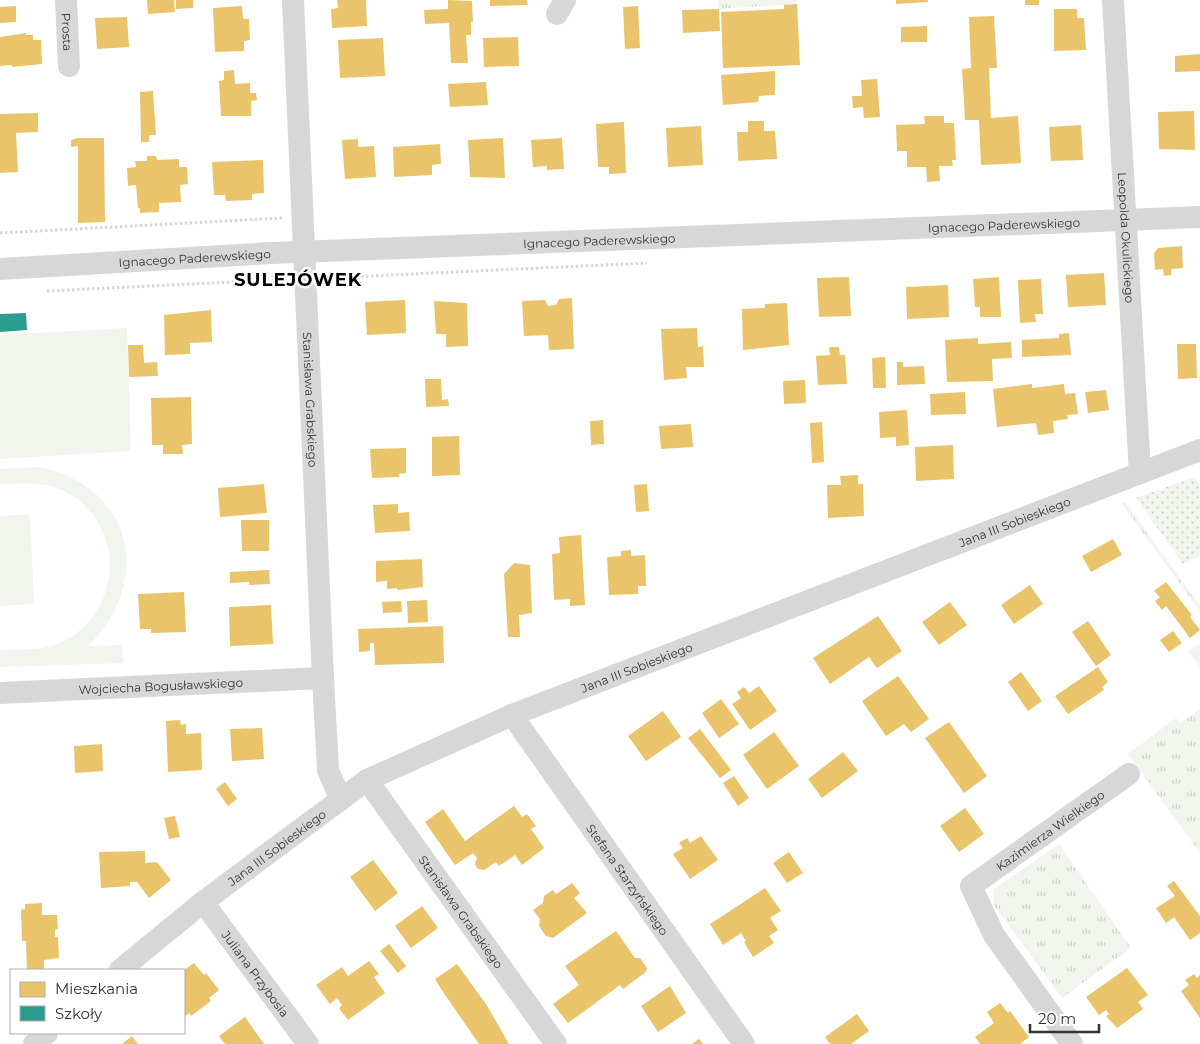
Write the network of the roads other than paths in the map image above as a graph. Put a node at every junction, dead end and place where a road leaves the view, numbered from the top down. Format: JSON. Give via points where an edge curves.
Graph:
{"nodes":[{"id":1,"x":66,"y":0,"type":"edge"},
{"id":2,"x":293,"y":0,"type":"edge"},
{"id":3,"x":1113,"y":0,"type":"edge"},
{"id":4,"x":69,"y":66,"type":"dead end"},
{"id":5,"x":1200,"y":216,"type":"edge"},
{"id":6,"x":1125,"y":218,"type":"junction"},
{"id":7,"x":304,"y":251,"type":"junction"},
{"id":8,"x":0,"y":269,"type":"edge"},
{"id":9,"x":1200,"y":450,"type":"edge"},
{"id":10,"x":1140,"y":473,"type":"junction"},
{"id":11,"x":323,"y":678,"type":"junction"},
{"id":12,"x":0,"y":693,"type":"edge"},
{"id":13,"x":512,"y":715,"type":"junction"},
{"id":14,"x":1129,"y":774,"type":"dead end"},
{"id":15,"x":367,"y":780,"type":"junction"},
{"id":16,"x":340,"y":798,"type":"junction"},
{"id":17,"x":203,"y":902,"type":"junction"},
{"id":18,"x":121,"y":969,"type":"edge"},
{"id":19,"x":46,"y":1034,"type":"edge"},
{"id":20,"x":34,"y":1044,"type":"edge"},
{"id":21,"x":308,"y":1044,"type":"edge"},
{"id":22,"x":556,"y":1044,"type":"edge"},
{"id":23,"x":744,"y":1044,"type":"edge"},
{"id":24,"x":1072,"y":1044,"type":"edge"}],
"edges":[{"from":1,"to":4,"type":"street","name":"Prosta"},
{"from":2,"to":7,"type":"street","name":"Stanisława Grabskiego"},
{"from":3,"to":6,"type":"street","name":"Leopolda Okulickiego"},
{"from":5,"to":6,"type":"street","name":"Ignacego Paderewskiego"},
{"from":6,"to":7,"type":"street","name":"Ignacego Paderewskiego"},
{"from":6,"to":10,"type":"street","name":"Leopolda Okulickiego"},
{"from":7,"to":8,"type":"street","name":"Ignacego Paderewskiego"},
{"from":7,"to":11,"type":"street","name":"Stanisława Grabskiego"},
{"from":9,"to":10,"type":"street","name":"Jana III Sobieskiego"},
{"from":10,"to":13,"type":"street","name":"Jana III Sobieskiego"},
{"from":11,"to":12,"type":"street","name":"Wojciecha Bogusławskiego"},
{"from":11,"to":16,"type":"street","name":"Stanisława Grabskiego","via":[[328,770]]},
{"from":13,"to":15,"type":"street","name":"Jana III Sobieskiego"},
{"from":13,"to":23,"type":"street","name":"Stefana Starzyńskiego"},
{"from":14,"to":24,"type":"street","name":"Kazimierza Wielkiego","via":[[971,886],[994,935]]},
{"from":15,"to":16,"type":"street","name":"Jana III Sobieskiego"},
{"from":15,"to":22,"type":"street","name":"Stanisława Grabskiego"},
{"from":16,"to":17,"type":"street","name":"Jana III Sobieskiego"},
{"from":17,"to":18,"type":"street","name":"Jana III Sobieskiego"},
{"from":17,"to":21,"type":"street","name":"Juliana Przybosia"},
{"from":19,"to":20,"type":"street"}]}
